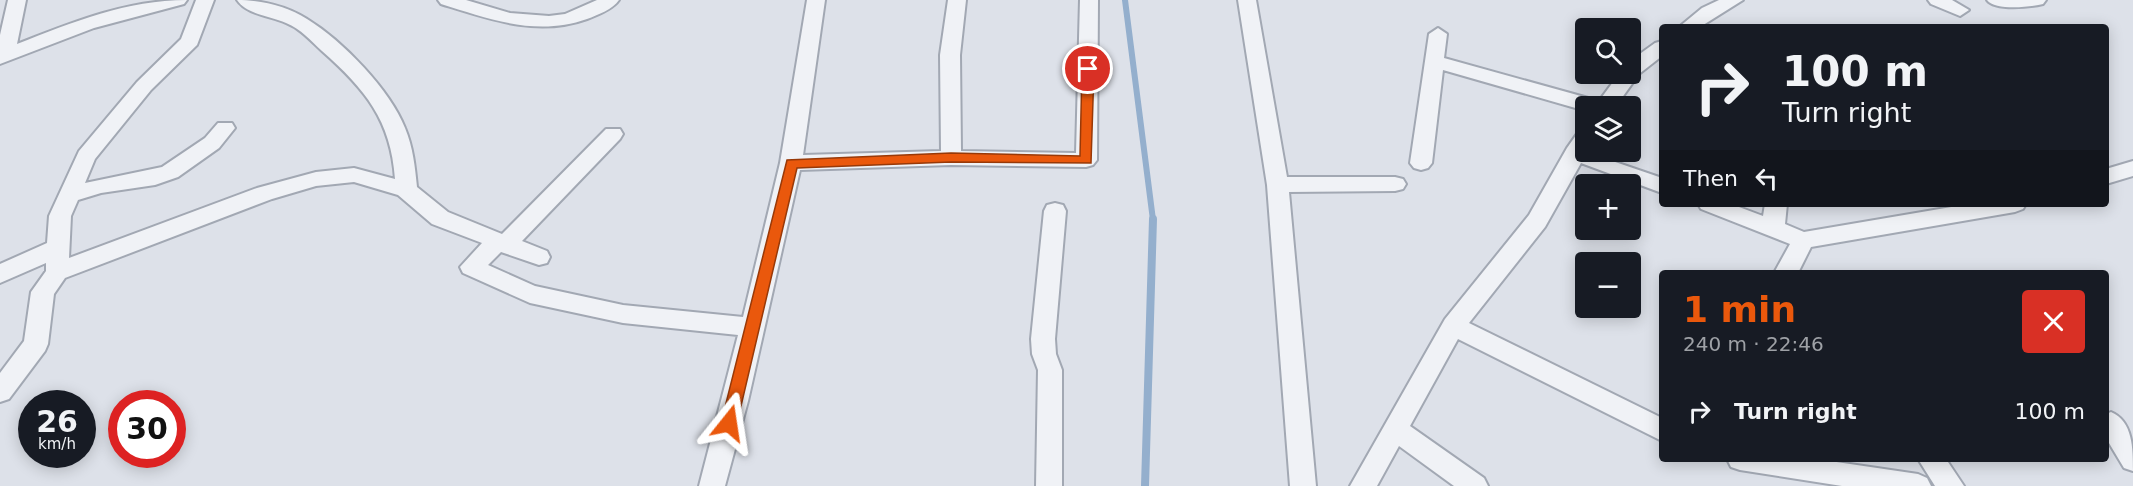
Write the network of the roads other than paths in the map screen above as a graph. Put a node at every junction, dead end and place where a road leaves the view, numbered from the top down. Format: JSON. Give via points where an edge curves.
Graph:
{"nodes":[{"id":1,"x":17,"y":0,"type":"edge"},
{"id":2,"x":178,"y":0,"type":"edge"},
{"id":3,"x":205,"y":0,"type":"edge"},
{"id":4,"x":246,"y":0,"type":"edge"},
{"id":5,"x":447,"y":0,"type":"edge"},
{"id":6,"x":610,"y":0,"type":"edge"},
{"id":7,"x":816,"y":0,"type":"edge"},
{"id":8,"x":957,"y":0,"type":"edge"},
{"id":9,"x":1089,"y":0,"type":"edge"},
{"id":10,"x":1247,"y":0,"type":"edge"},
{"id":11,"x":1734,"y":0,"type":"edge"},
{"id":12,"x":1937,"y":0,"type":"edge"},
{"id":13,"x":1996,"y":0,"type":"edge"},
{"id":14,"x":2037,"y":0,"type":"edge"},
{"id":15,"x":1960,"y":10,"type":"dead end"},
{"id":16,"x":1692,"y":24,"type":"edge"},
{"id":17,"x":1438,"y":34,"type":"dead end"},
{"id":18,"x":1659,"y":49,"type":"edge"},
{"id":19,"x":2,"y":57,"type":"edge"},
{"id":20,"x":1434,"y":61,"type":"junction"},
{"id":21,"x":1641,"y":63,"type":"edge"},
{"id":22,"x":1575,"y":101,"type":"edge"},
{"id":23,"x":225,"y":128,"type":"dead end"},
{"id":24,"x":613,"y":134,"type":"dead end"},
{"id":25,"x":1575,"y":153,"type":"edge"},
{"id":26,"x":951,"y":158,"type":"junction"},
{"id":27,"x":1615,"y":162,"type":"edge"},
{"id":28,"x":791,"y":163,"type":"junction"},
{"id":29,"x":1421,"y":163,"type":"dead end"},
{"id":30,"x":2133,"y":168,"type":"edge"},
{"id":31,"x":2109,"y":176,"type":"edge"},
{"id":32,"x":1395,"y":184,"type":"dead end"},
{"id":33,"x":1659,"y":184,"type":"edge"},
{"id":34,"x":1278,"y":185,"type":"junction"},
{"id":35,"x":406,"y":190,"type":"junction"},
{"id":36,"x":69,"y":195,"type":"junction"},
{"id":37,"x":1717,"y":207,"type":"edge"},
{"id":38,"x":1776,"y":207,"type":"edge"},
{"id":39,"x":1997,"y":207,"type":"edge"},
{"id":40,"x":1055,"y":211,"type":"dead end"},
{"id":41,"x":1773,"y":228,"type":"junction"},
{"id":42,"x":1803,"y":240,"type":"junction"},
{"id":43,"x":502,"y":244,"type":"junction"},
{"id":44,"x":59,"y":247,"type":"junction"},
{"id":45,"x":539,"y":257,"type":"dead end"},
{"id":46,"x":1788,"y":270,"type":"edge"},
{"id":47,"x":57,"y":272,"type":"junction"},
{"id":48,"x":0,"y":274,"type":"edge"},
{"id":49,"x":1453,"y":326,"type":"junction"},
{"id":50,"x":752,"y":327,"type":"junction"},
{"id":51,"x":0,"y":392,"type":"edge"},
{"id":52,"x":2117,"y":423,"type":"edge"},
{"id":53,"x":1395,"y":429,"type":"junction"},
{"id":54,"x":1659,"y":429,"type":"edge"},
{"id":55,"x":2133,"y":460,"type":"edge"},
{"id":56,"x":1760,"y":462,"type":"edge"},
{"id":57,"x":1933,"y":462,"type":"edge"},
{"id":58,"x":712,"y":486,"type":"edge"},
{"id":59,"x":1049,"y":486,"type":"edge"},
{"id":60,"x":1304,"y":486,"type":"edge"},
{"id":61,"x":1363,"y":486,"type":"edge"},
{"id":62,"x":1475,"y":486,"type":"edge"},
{"id":63,"x":1918,"y":486,"type":"edge"},
{"id":64,"x":1951,"y":486,"type":"edge"}],
"edges":[{"from":1,"to":19,"type":"street"},
{"from":2,"to":19,"type":"street","via":[[116,13]]},
{"from":3,"to":36,"type":"street","via":[[189,41],[144,86],[86,156]]},
{"from":4,"to":35,"type":"street","via":[[300,22],[368,83],[381,99],[398,138],[405,158]]},
{"from":5,"to":6,"type":"street","via":[[510,20],[536,23],[564,22]]},
{"from":7,"to":28,"type":"street"},
{"from":8,"to":26,"type":"street","via":[[950,55]]},
{"from":9,"to":26,"type":"street","via":[[1086,160]]},
{"from":10,"to":34,"type":"street"},
{"from":11,"to":16,"type":"street"},
{"from":12,"to":15,"type":"street"},
{"from":13,"to":14,"type":"street"},
{"from":17,"to":20,"type":"street"},
{"from":18,"to":21,"type":"street"},
{"from":20,"to":22,"type":"street"},
{"from":20,"to":29,"type":"street"},
{"from":23,"to":36,"type":"street","via":[[212,143],[170,172],[141,182],[101,186]]},
{"from":24,"to":43,"type":"street"},
{"from":25,"to":49,"type":"street","via":[[1537,221]]},
{"from":26,"to":28,"type":"street"},
{"from":27,"to":33,"type":"street"},
{"from":28,"to":50,"type":"street"},
{"from":30,"to":31,"type":"street"},
{"from":32,"to":34,"type":"street"},
{"from":34,"to":60,"type":"street"},
{"from":35,"to":43,"type":"street","via":[[440,218]]},
{"from":35,"to":47,"type":"street","via":[[354,175],[316,179],[265,193]]},
{"from":36,"to":44,"type":"street","via":[[60,216]]},
{"from":37,"to":41,"type":"street"},
{"from":38,"to":41,"type":"street"},
{"from":39,"to":42,"type":"street"},
{"from":40,"to":59,"type":"street","via":[[1043,339],[1050,370]]},
{"from":41,"to":42,"type":"street"},
{"from":42,"to":46,"type":"street"},
{"from":43,"to":45,"type":"street"},
{"from":43,"to":50,"type":"street","via":[[471,267],[530,294],[623,314]]},
{"from":44,"to":47,"type":"street"},
{"from":44,"to":48,"type":"street"},
{"from":47,"to":51,"type":"street","via":[[43,292],[36,344]]},
{"from":49,"to":53,"type":"street"},
{"from":49,"to":54,"type":"street"},
{"from":50,"to":58,"type":"street"},
{"from":52,"to":55,"type":"street"},
{"from":53,"to":61,"type":"street"},
{"from":53,"to":62,"type":"street"},
{"from":56,"to":63,"type":"street"},
{"from":57,"to":64,"type":"street"}]}
